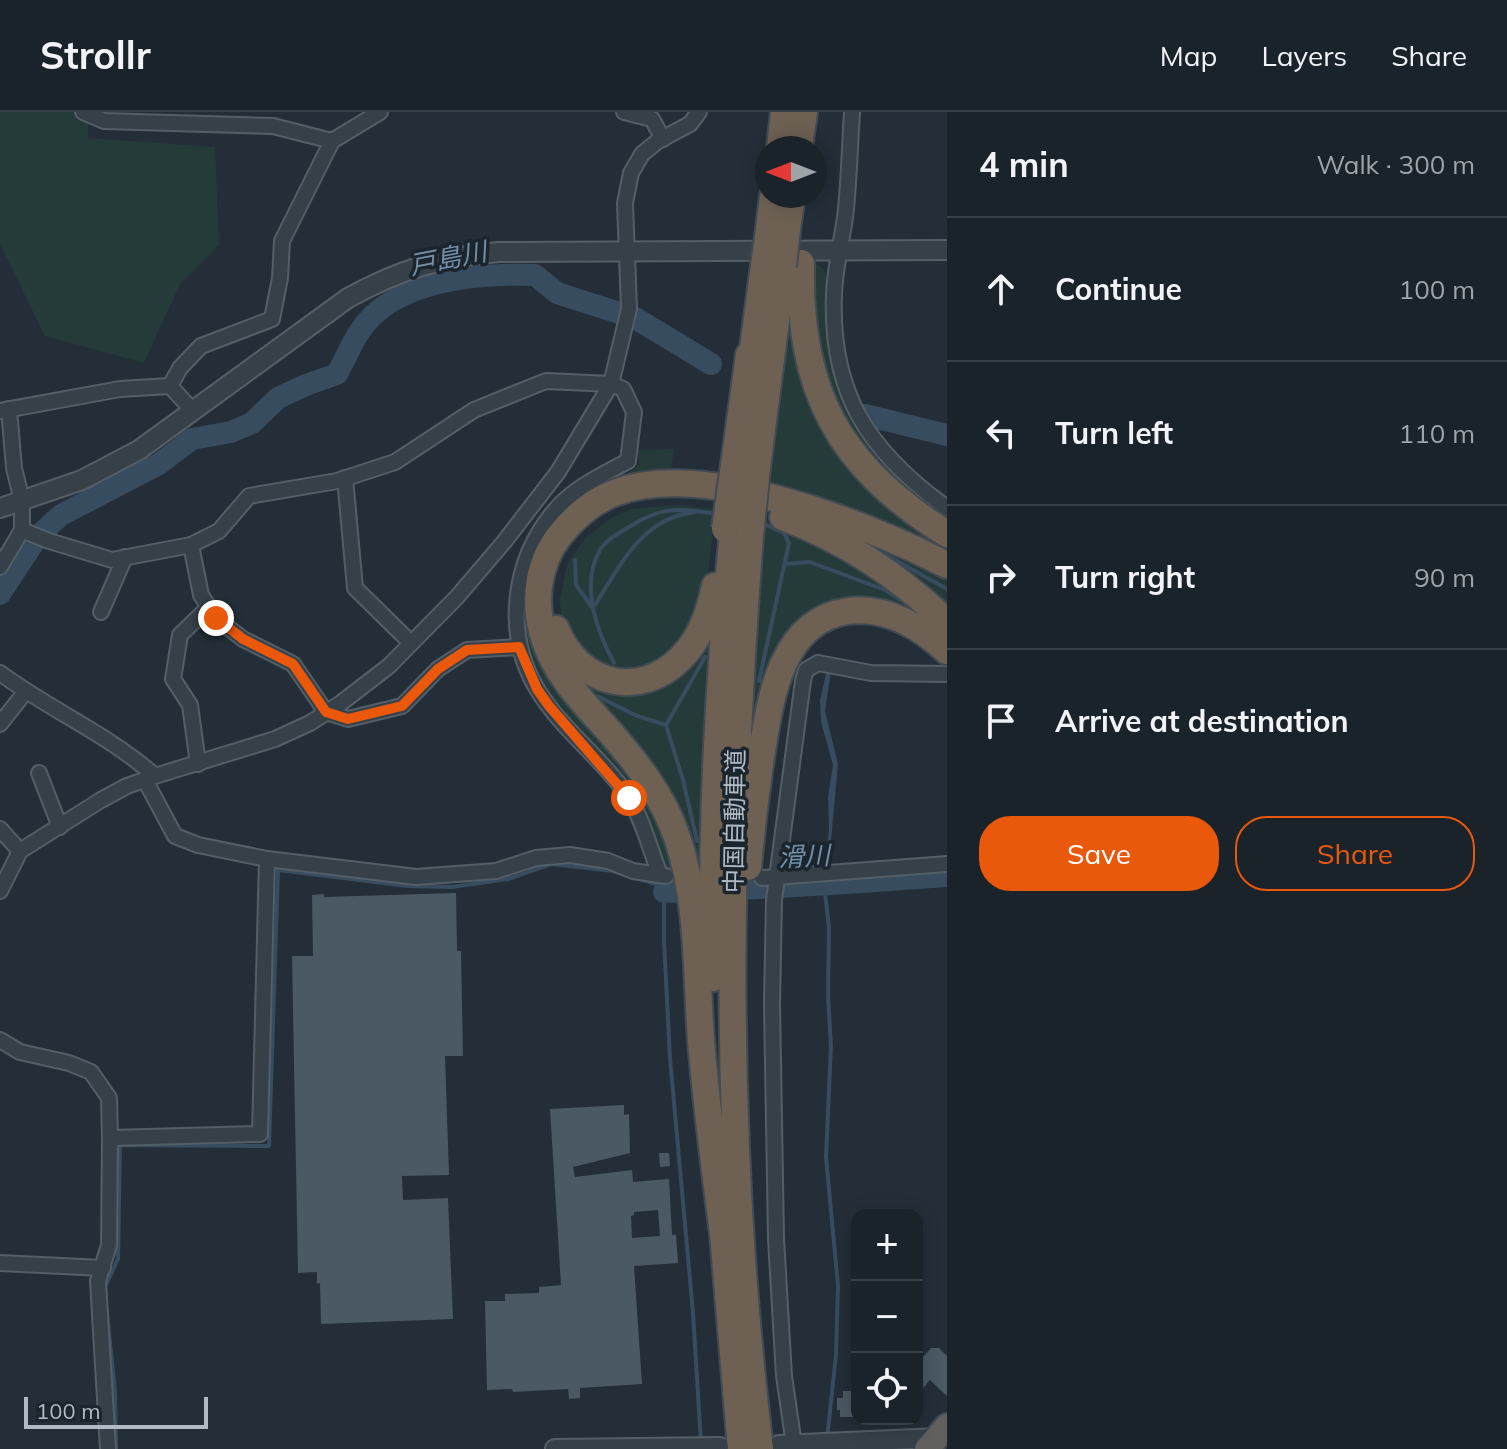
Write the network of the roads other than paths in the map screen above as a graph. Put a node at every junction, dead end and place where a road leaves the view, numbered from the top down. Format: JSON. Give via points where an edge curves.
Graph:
{"nodes":[{"id":1,"x":83,"y":112,"type":"edge"},
{"id":2,"x":380,"y":112,"type":"edge"},
{"id":3,"x":624,"y":112,"type":"edge"},
{"id":4,"x":699,"y":112,"type":"edge"},
{"id":5,"x":784,"y":112,"type":"edge"},
{"id":6,"x":804,"y":112,"type":"edge"},
{"id":7,"x":811,"y":112,"type":"edge"},
{"id":8,"x":852,"y":112,"type":"edge"},
{"id":9,"x":781,"y":136,"type":"edge"},
{"id":10,"x":801,"y":136,"type":"edge"},
{"id":11,"x":809,"y":136,"type":"edge"},
{"id":12,"x":663,"y":139,"type":"junction"},
{"id":13,"x":332,"y":141,"type":"junction"},
{"id":14,"x":778,"y":208,"type":"edge"},
{"id":15,"x":790,"y":208,"type":"edge"},
{"id":16,"x":798,"y":208,"type":"edge"},
{"id":17,"x":786,"y":229,"type":"junction"},
{"id":18,"x":838,"y":248,"type":"junction"},
{"id":19,"x":627,"y":250,"type":"junction"},
{"id":20,"x":947,"y":250,"type":"edge"},
{"id":21,"x":782,"y":265,"type":"junction"},
{"id":22,"x":611,"y":384,"type":"junction"},
{"id":23,"x":170,"y":386,"type":"junction"},
{"id":24,"x":5,"y":410,"type":"edge"},
{"id":25,"x":194,"y":412,"type":"junction"},
{"id":26,"x":743,"y":466,"type":"junction"},
{"id":27,"x":345,"y":478,"type":"junction"},
{"id":28,"x":22,"y":501,"type":"junction"},
{"id":29,"x":0,"y":508,"type":"edge"},
{"id":30,"x":947,"y":508,"type":"edge"},
{"id":31,"x":26,"y":532,"type":"junction"},
{"id":32,"x":736,"y":532,"type":"junction"},
{"id":33,"x":947,"y":534,"type":"edge"},
{"id":34,"x":191,"y":545,"type":"junction"},
{"id":35,"x":125,"y":557,"type":"junction"},
{"id":36,"x":947,"y":565,"type":"edge"},
{"id":37,"x":0,"y":567,"type":"edge"},
{"id":38,"x":209,"y":607,"type":"junction"},
{"id":39,"x":101,"y":612,"type":"dead end"},
{"id":40,"x":947,"y":622,"type":"edge"},
{"id":41,"x":411,"y":643,"type":"junction"},
{"id":42,"x":519,"y":647,"type":"junction"},
{"id":43,"x":947,"y":651,"type":"edge"},
{"id":44,"x":0,"y":673,"type":"edge"},
{"id":45,"x":947,"y":674,"type":"edge"},
{"id":46,"x":26,"y":691,"type":"junction"},
{"id":47,"x":326,"y":712,"type":"junction"},
{"id":48,"x":0,"y":724,"type":"edge"},
{"id":49,"x":198,"y":764,"type":"junction"},
{"id":50,"x":39,"y":773,"type":"dead end"},
{"id":51,"x":150,"y":778,"type":"junction"},
{"id":52,"x":60,"y":827,"type":"junction"},
{"id":53,"x":0,"y":829,"type":"edge"},
{"id":54,"x":20,"y":851,"type":"junction"},
{"id":55,"x":267,"y":859,"type":"junction"},
{"id":56,"x":947,"y":864,"type":"edge"},
{"id":57,"x":778,"y":876,"type":"junction"},
{"id":58,"x":762,"y":878,"type":"dead end"},
{"id":59,"x":0,"y":891,"type":"edge"},
{"id":60,"x":0,"y":1040,"type":"edge"},
{"id":61,"x":733,"y":1070,"type":"junction"},
{"id":62,"x":110,"y":1138,"type":"junction"},
{"id":63,"x":722,"y":1226,"type":"junction"},
{"id":64,"x":0,"y":1263,"type":"edge"},
{"id":65,"x":103,"y":1268,"type":"junction"},
{"id":66,"x":937,"y":1438,"type":"edge"},
{"id":67,"x":778,"y":1446,"type":"edge"},
{"id":68,"x":730,"y":1448,"type":"edge"},
{"id":69,"x":108,"y":1449,"type":"edge"},
{"id":70,"x":555,"y":1449,"type":"edge"}],
"edges":[{"from":1,"to":13,"type":"street","via":[[104,121],[273,126]]},
{"from":2,"to":13,"type":"street"},
{"from":3,"to":12,"type":"street","via":[[652,119]]},
{"from":4,"to":12,"type":"street","via":[[690,124]]},
{"from":5,"to":9,"type":"highway"},
{"from":6,"to":10,"type":"highway"},
{"from":7,"to":11,"type":"highway"},
{"from":8,"to":18,"type":"street","via":[[846,212]]},
{"from":12,"to":19,"type":"street","via":[[642,154],[631,173],[625,203]]},
{"from":13,"to":23,"type":"street","via":[[282,241],[272,319],[201,346]]},
{"from":14,"to":17,"type":"highway","name":"中国自動車道"},
{"from":15,"to":17,"type":"highway","name":"中国自動車道"},
{"from":16,"to":17,"type":"highway"},
{"from":17,"to":21,"type":"highway"},
{"from":17,"to":21,"type":"highway","name":"中国自動車道","bridge":true},
{"from":18,"to":19,"type":"street"},
{"from":18,"to":20,"type":"street"},
{"from":18,"to":30,"type":"street","via":[[834,340],[850,399],[866,433]]},
{"from":19,"to":22,"type":"street","via":[[629,309]]},
{"from":19,"to":25,"type":"street","via":[[498,252],[411,268],[348,298]]},
{"from":21,"to":26,"type":"highway","name":"中国自動車道"},
{"from":21,"to":26,"type":"highway","name":"中国自動車道","via":[[759,301]]},
{"from":21,"to":33,"type":"highway","via":[[817,388],[838,432],[889,493]]},
{"from":22,"to":27,"type":"street","via":[[546,381],[474,410],[395,462]]},
{"from":22,"to":41,"type":"street","via":[[565,461],[513,531]]},
{"from":22,"to":42,"type":"street","via":[[623,389],[634,412],[628,461],[558,506],[535,539],[519,586]]},
{"from":23,"to":24,"type":"street","via":[[120,389]]},
{"from":23,"to":25,"type":"street"},
{"from":24,"to":28,"type":"street"},
{"from":25,"to":28,"type":"street","via":[[82,480]]},
{"from":26,"to":32,"type":"highway","name":"中国自動車道","bridge":true},
{"from":27,"to":34,"type":"street","via":[[249,496],[219,531]]},
{"from":27,"to":41,"type":"street","via":[[355,588]]},
{"from":28,"to":29,"type":"street"},
{"from":28,"to":31,"type":"street"},
{"from":31,"to":35,"type":"street","via":[[112,560]]},
{"from":31,"to":37,"type":"street"},
{"from":32,"to":40,"type":"highway","via":[[718,571],[707,616],[692,645],[671,667],[647,680],[609,681],[587,671],[568,653],[554,615],[554,585],[563,557],[599,515],[653,498],[720,502],[806,526],[873,561]]},
{"from":32,"to":61,"type":"highway","name":"中国自動車道"},
{"from":32,"to":63,"type":"highway","name":"中国自動車道","via":[[724,620],[714,822],[714,1048]]},
{"from":34,"to":35,"type":"street"},
{"from":34,"to":38,"type":"street","via":[[201,595]]},
{"from":35,"to":39,"type":"street"},
{"from":36,"to":63,"type":"highway","via":[[795,505],[713,486],[664,483],[618,491],[591,505],[558,537],[543,566],[538,612],[552,657],[577,696],[649,779],[677,837],[692,912],[704,1082]]},
{"from":38,"to":47,"type":"street","via":[[243,639],[293,664]]},
{"from":38,"to":49,"type":"street","via":[[180,635],[173,679],[190,705]]},
{"from":41,"to":47,"type":"street"},
{"from":42,"to":47,"type":"street","via":[[467,650],[438,669],[402,706],[348,719]]},
{"from":42,"to":55,"type":"street","via":[[549,706],[629,798],[663,876],[570,855],[536,858],[496,871],[416,877]]},
{"from":43,"to":61,"type":"highway","via":[[897,617],[857,610],[815,624],[785,660],[769,715],[754,806],[742,957],[744,1029]]},
{"from":44,"to":46,"type":"street"},
{"from":45,"to":57,"type":"street","via":[[871,673],[818,663],[806,670]]},
{"from":46,"to":48,"type":"street"},
{"from":46,"to":51,"type":"street","via":[[131,755]]},
{"from":47,"to":49,"type":"street","via":[[275,739]]},
{"from":49,"to":51,"type":"street"},
{"from":50,"to":52,"type":"street"},
{"from":51,"to":52,"type":"street","via":[[101,800]]},
{"from":51,"to":55,"type":"street","via":[[175,836]]},
{"from":52,"to":54,"type":"street"},
{"from":53,"to":54,"type":"street"},
{"from":54,"to":59,"type":"street"},
{"from":55,"to":62,"type":"street","via":[[260,1134]]},
{"from":56,"to":57,"type":"street"},
{"from":57,"to":58,"type":"street"},
{"from":57,"to":67,"type":"street","via":[[772,1004],[784,1376]]},
{"from":60,"to":62,"type":"street","via":[[20,1052],[91,1072],[109,1098]]},
{"from":61,"to":67,"type":"highway","name":"中国自動車道","via":[[741,1227]]},
{"from":62,"to":65,"type":"street","via":[[109,1245]]},
{"from":63,"to":68,"type":"highway","name":"中国自動車道"},
{"from":64,"to":65,"type":"street"},
{"from":65,"to":69,"type":"street","via":[[98,1281]]},
{"from":66,"to":67,"type":"street"},
{"from":68,"to":70,"type":"street"}]}
